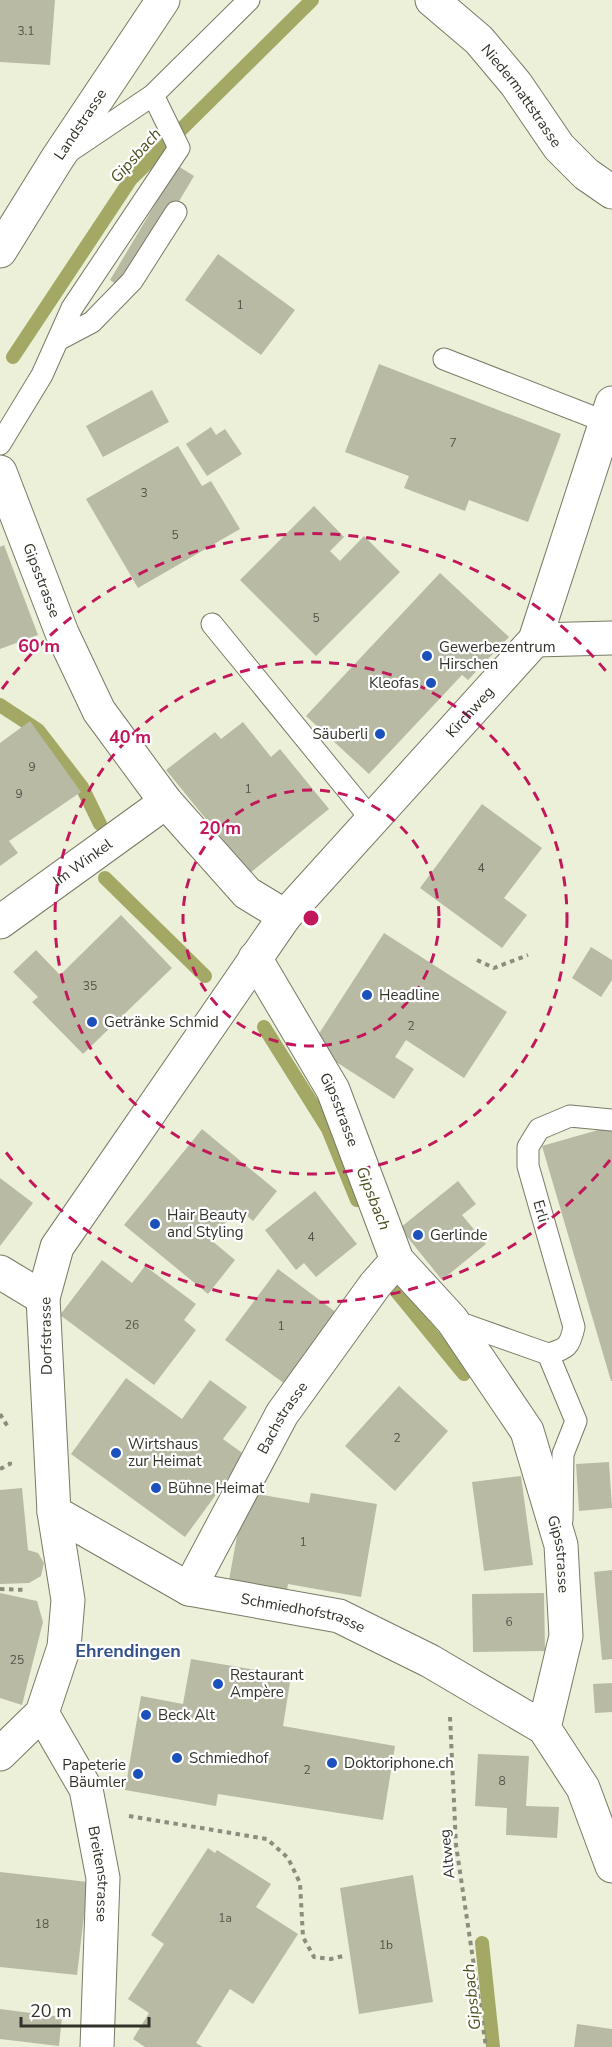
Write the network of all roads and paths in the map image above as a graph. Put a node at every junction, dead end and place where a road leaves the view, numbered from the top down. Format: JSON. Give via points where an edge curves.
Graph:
{"nodes":[{"id":1,"x":164,"y":0,"type":"edge"},
{"id":2,"x":249,"y":0,"type":"edge"},
{"id":3,"x":432,"y":0,"type":"edge"},
{"id":4,"x":153,"y":95,"type":"junction"},
{"id":5,"x":57,"y":159,"type":"junction"},
{"id":6,"x":612,"y":192,"type":"edge"},
{"id":7,"x":176,"y":212,"type":"dead end"},
{"id":8,"x":0,"y":252,"type":"edge"},
{"id":9,"x":58,"y":340,"type":"junction"},
{"id":10,"x":444,"y":359,"type":"dead end"},
{"id":11,"x":609,"y":412,"type":"edge"},
{"id":12,"x":0,"y":444,"type":"edge"},
{"id":13,"x":0,"y":472,"type":"edge"},
{"id":14,"x":212,"y":624,"type":"dead end"},
{"id":15,"x":612,"y":638,"type":"edge"},
{"id":16,"x":535,"y":640,"type":"junction"},
{"id":17,"x":166,"y":802,"type":"junction"},
{"id":18,"x":372,"y":820,"type":"junction"},
{"id":19,"x":285,"y":916,"type":"junction"},
{"id":20,"x":0,"y":922,"type":"edge"},
{"id":21,"x":528,"y":955,"type":"dead end"},
{"id":22,"x":255,"y":958,"type":"junction"},
{"id":23,"x":477,"y":960,"type":"dead end"},
{"id":24,"x":612,"y":1120,"type":"edge"},
{"id":25,"x":397,"y":1260,"type":"junction"},
{"id":26,"x":0,"y":1272,"type":"edge"},
{"id":27,"x":43,"y":1298,"type":"junction"},
{"id":28,"x":452,"y":1320,"type":"junction"},
{"id":29,"x":548,"y":1354,"type":"junction"},
{"id":30,"x":0,"y":1414,"type":"edge"},
{"id":31,"x":9,"y":1435,"type":"dead end"},
{"id":32,"x":10,"y":1454,"type":"dead end"},
{"id":33,"x":0,"y":1469,"type":"edge"},
{"id":34,"x":54,"y":1512,"type":"junction"},
{"id":35,"x":561,"y":1545,"type":"junction"},
{"id":36,"x":189,"y":1589,"type":"junction"},
{"id":37,"x":429,"y":1661,"type":"junction"},
{"id":38,"x":42,"y":1713,"type":"junction"},
{"id":39,"x":544,"y":1728,"type":"junction"},
{"id":40,"x":0,"y":1754,"type":"edge"},
{"id":41,"x":90,"y":1810,"type":"junction"},
{"id":42,"x":612,"y":1866,"type":"edge"},
{"id":43,"x":343,"y":1956,"type":"dead end"},
{"id":44,"x":97,"y":2047,"type":"edge"},
{"id":45,"x":486,"y":2047,"type":"edge"}],
"edges":[{"from":1,"to":5,"type":"street","name":"Landstrasse"},
{"from":2,"to":4,"type":"lane"},
{"from":3,"to":6,"type":"street","name":"Niedermattstrasse","via":[[479,40],[585,174]]},
{"from":4,"to":5,"type":"lane"},
{"from":4,"to":9,"type":"lane","via":[[179,148],[72,308]]},
{"from":5,"to":8,"type":"street","name":"Landstrasse"},
{"from":7,"to":9,"type":"lane","via":[[132,281],[92,322]]},
{"from":9,"to":12,"type":"lane","via":[[42,375]]},
{"from":10,"to":11,"type":"lane"},
{"from":11,"to":16,"type":"street","name":"Kirchweg"},
{"from":13,"to":17,"type":"street","name":"Gipsstrasse","via":[[62,633],[99,711]]},
{"from":14,"to":18,"type":"lane"},
{"from":15,"to":16,"type":"street"},
{"from":16,"to":18,"type":"street","name":"Kirchweg"},
{"from":17,"to":19,"type":"street","name":"Gipsstrasse","via":[[247,893]]},
{"from":17,"to":20,"type":"street","name":"Im Winkel"},
{"from":18,"to":19,"type":"street","name":"Kirchweg"},
{"from":19,"to":22,"type":"street"},
{"from":21,"to":23,"type":"path","via":[[494,968]]},
{"from":22,"to":25,"type":"street","name":"Gipsstrasse","via":[[333,1090]]},
{"from":22,"to":27,"type":"street","name":"Dorfstrasse","via":[[57,1247]]},
{"from":24,"to":29,"type":"lane","name":"Erli","via":[[570,1116],[539,1129],[528,1147],[528,1166],[574,1327],[571,1342]]},
{"from":25,"to":28,"type":"street","name":"Gipsstrasse"},
{"from":25,"to":36,"type":"street","name":"Bachstrasse","via":[[282,1414]]},
{"from":26,"to":27,"type":"street"},
{"from":27,"to":34,"type":"street","name":"Dorfstrasse"},
{"from":28,"to":29,"type":"lane"},
{"from":28,"to":35,"type":"street","name":"Gipsstrasse","via":[[527,1431]]},
{"from":29,"to":35,"type":"lane","via":[[576,1421],[563,1454]]},
{"from":30,"to":31,"type":"path"},
{"from":32,"to":33,"type":"path","via":[[10,1464]]},
{"from":34,"to":36,"type":"street","name":"Schmiedhofstrasse"},
{"from":34,"to":38,"type":"street","name":"Dorfstrasse","via":[[68,1600],[64,1647]]},
{"from":35,"to":39,"type":"street","name":"Gipsstrasse","via":[[566,1636]]},
{"from":36,"to":37,"type":"street","name":"Schmiedhofstrasse","via":[[339,1616]]},
{"from":37,"to":39,"type":"street","name":"Schmiedhofstrasse"},
{"from":37,"to":45,"type":"path","name":"Altweg","via":[[450,1709],[456,1845]]},
{"from":38,"to":40,"type":"street","name":"Dorfstrasse"},
{"from":38,"to":41,"type":"street","name":"Breitenstrasse","via":[[86,1788]]},
{"from":39,"to":42,"type":"street","via":[[583,1788]]},
{"from":41,"to":43,"type":"path","via":[[267,1839],[288,1858],[300,1883],[303,1937],[314,1957]]},
{"from":41,"to":44,"type":"street","name":"Breitenstrasse","via":[[104,1878]]}]}
